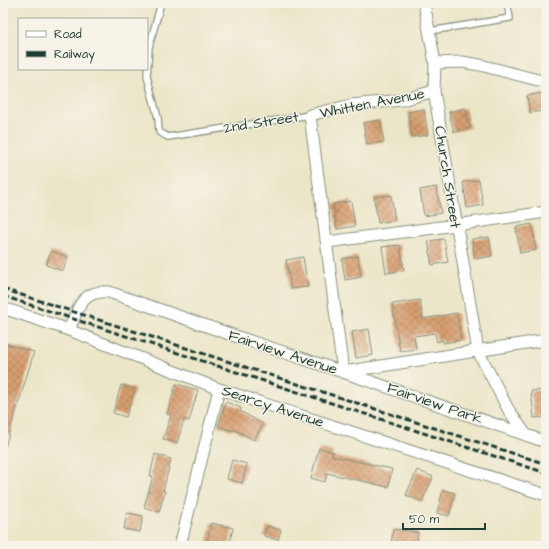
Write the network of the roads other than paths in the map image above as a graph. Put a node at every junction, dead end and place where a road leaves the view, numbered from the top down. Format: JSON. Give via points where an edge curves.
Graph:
{"nodes":[{"id":1,"x":160,"y":3,"type":"edge"},
{"id":2,"x":424,"y":3,"type":"edge"},
{"id":3,"x":507,"y":3,"type":"edge"},
{"id":4,"x":430,"y":31,"type":"junction"},
{"id":5,"x":434,"y":63,"type":"junction"},
{"id":6,"x":538,"y":80,"type":"dead end"},
{"id":7,"x":434,"y":91,"type":"junction"},
{"id":8,"x":310,"y":115,"type":"junction"},
{"id":9,"x":546,"y":212,"type":"edge"},
{"id":10,"x":456,"y":226,"type":"junction"},
{"id":11,"x":327,"y":242,"type":"junction"},
{"id":12,"x":3,"y":308,"type":"edge"},
{"id":13,"x":69,"y":330,"type":"junction"},
{"id":14,"x":546,"y":340,"type":"edge"},
{"id":15,"x":478,"y":351,"type":"junction"},
{"id":16,"x":343,"y":372,"type":"junction"},
{"id":17,"x":219,"y":389,"type":"junction"},
{"id":18,"x":526,"y":435,"type":"junction"},
{"id":19,"x":546,"y":442,"type":"edge"},
{"id":20,"x":546,"y":495,"type":"edge"},
{"id":21,"x":180,"y":546,"type":"edge"}],
"edges":[{"from":1,"to":8,"type":"lane","name":"2nd Street","via":[[149,47],[148,76],[159,132],[168,137]]},
{"from":2,"to":4,"type":"street","name":"Church Street"},
{"from":3,"to":4,"type":"lane","via":[[510,18]]},
{"from":4,"to":5,"type":"street","name":"Church Street"},
{"from":5,"to":6,"type":"street","via":[[462,62]]},
{"from":5,"to":7,"type":"street","name":"Church Street"},
{"from":7,"to":8,"type":"street","name":"Whitten Avenue","via":[[402,100],[351,105]]},
{"from":7,"to":10,"type":"street","name":"Church Street"},
{"from":8,"to":11,"type":"street","name":"2nd Street"},
{"from":9,"to":10,"type":"street"},
{"from":10,"to":11,"type":"street"},
{"from":10,"to":15,"type":"street","name":"Church Street"},
{"from":11,"to":16,"type":"street","name":"2nd Street"},
{"from":12,"to":13,"type":"street","name":"Searcy Avenue"},
{"from":13,"to":16,"type":"street","name":"Fairview Avenue","via":[[82,301],[92,293],[109,292]]},
{"from":13,"to":17,"type":"street","name":"Searcy Avenue"},
{"from":14,"to":15,"type":"street","name":"Fairview Avenue"},
{"from":15,"to":16,"type":"street","name":"Fairview Avenue"},
{"from":15,"to":18,"type":"street","via":[[508,409]]},
{"from":16,"to":18,"type":"street","name":"Fairview Park"},
{"from":17,"to":20,"type":"street","name":"Searcy Avenue"},
{"from":17,"to":21,"type":"street"},
{"from":18,"to":19,"type":"street"}]}
